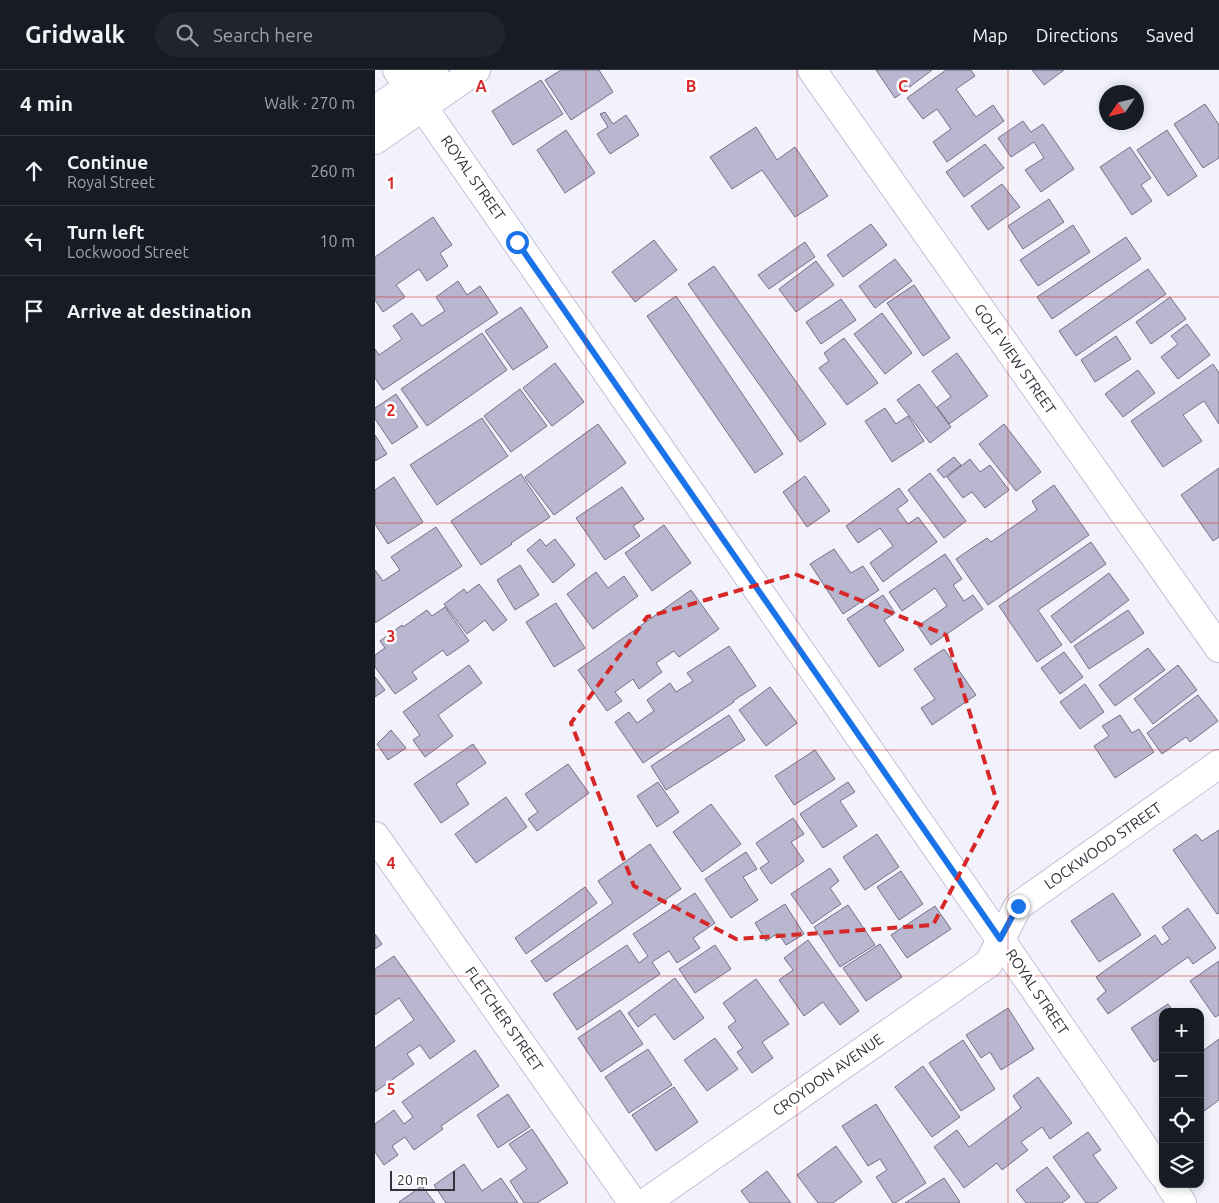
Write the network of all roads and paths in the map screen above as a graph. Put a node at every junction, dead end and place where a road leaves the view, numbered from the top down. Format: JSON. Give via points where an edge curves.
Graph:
{"nodes":[{"id":1,"x":433,"y":70,"type":"edge"},
{"id":2,"x":476,"y":70,"type":"edge"},
{"id":3,"x":812,"y":70,"type":"edge"},
{"id":4,"x":409,"y":88,"type":"edge"},
{"id":5,"x":375,"y":110,"type":"edge"},
{"id":6,"x":375,"y":140,"type":"edge"},
{"id":7,"x":1219,"y":648,"type":"edge"},
{"id":8,"x":1219,"y":764,"type":"edge"},
{"id":9,"x":375,"y":836,"type":"edge"},
{"id":10,"x":1000,"y":939,"type":"junction"},
{"id":11,"x":1159,"y":1169,"type":"edge"},
{"id":12,"x":1172,"y":1188,"type":"edge"},
{"id":13,"x":633,"y":1203,"type":"edge"},
{"id":14,"x":645,"y":1203,"type":"edge"},
{"id":15,"x":1182,"y":1203,"type":"edge"}],
"edges":[{"from":1,"to":4,"type":"street"},
{"from":2,"to":4,"type":"street"},
{"from":3,"to":7,"type":"street","name":"GOLF VIEW STREET"},
{"from":4,"to":5,"type":"street"},
{"from":4,"to":6,"type":"street"},
{"from":4,"to":10,"type":"street","name":"ROYAL STREET"},
{"from":8,"to":10,"type":"street","name":"LOCKWOOD STREET","via":[[1018,906]]},
{"from":9,"to":13,"type":"street","name":"FLETCHER STREET"},
{"from":10,"to":11,"type":"street","name":"ROYAL STREET"},
{"from":10,"to":14,"type":"street","name":"CROYDON AVENUE","via":[[989,963]]},
{"from":12,"to":15,"type":"street"}]}
